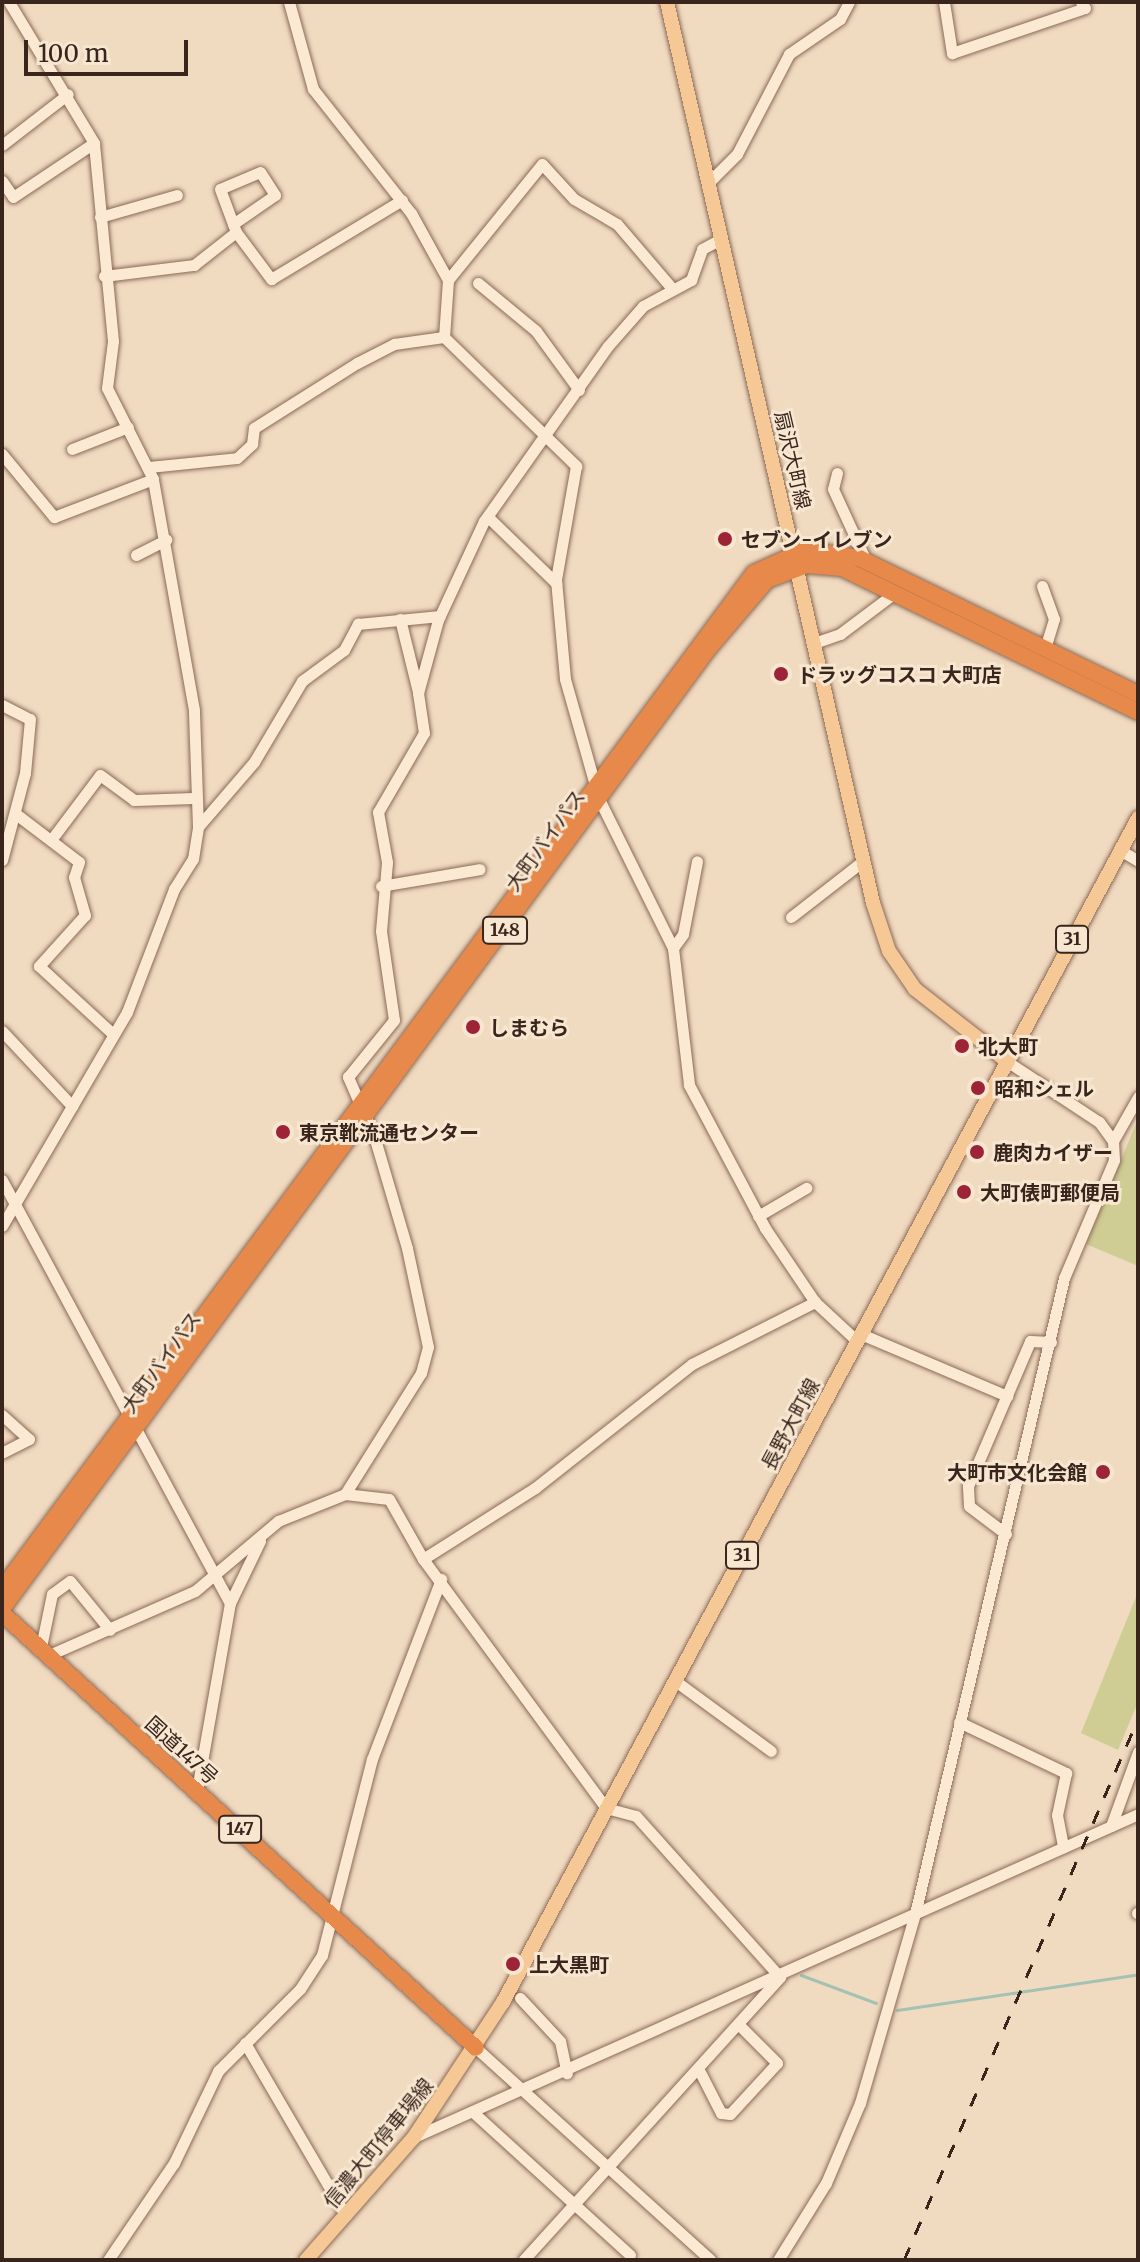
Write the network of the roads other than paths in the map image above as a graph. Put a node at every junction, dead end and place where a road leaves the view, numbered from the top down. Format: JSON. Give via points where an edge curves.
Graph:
{"nodes":[{"id":1,"x":9,"y":2,"type":"edge"},
{"id":2,"x":289,"y":2,"type":"edge"},
{"id":3,"x":667,"y":2,"type":"edge"},
{"id":4,"x":849,"y":2,"type":"edge"},
{"id":5,"x":944,"y":2,"type":"edge"},
{"id":6,"x":1081,"y":2,"type":"edge"},
{"id":7,"x":68,"y":94,"type":"junction"},
{"id":8,"x":94,"y":143,"type":"junction"},
{"id":9,"x":2,"y":145,"type":"edge"},
{"id":10,"x":2,"y":181,"type":"edge"},
{"id":11,"x":708,"y":183,"type":"junction"},
{"id":12,"x":177,"y":195,"type":"dead end"},
{"id":13,"x":402,"y":200,"type":"junction"},
{"id":14,"x":100,"y":217,"type":"junction"},
{"id":15,"x":235,"y":228,"type":"junction"},
{"id":16,"x":721,"y":239,"type":"junction"},
{"id":17,"x":104,"y":276,"type":"junction"},
{"id":18,"x":448,"y":280,"type":"junction"},
{"id":19,"x":478,"y":283,"type":"dead end"},
{"id":20,"x":670,"y":286,"type":"junction"},
{"id":21,"x":444,"y":337,"type":"junction"},
{"id":22,"x":579,"y":390,"type":"junction"},
{"id":23,"x":128,"y":427,"type":"junction"},
{"id":24,"x":551,"y":433,"type":"junction"},
{"id":25,"x":72,"y":449,"type":"dead end"},
{"id":26,"x":2,"y":454,"type":"edge"},
{"id":27,"x":151,"y":473,"type":"junction"},
{"id":28,"x":837,"y":473,"type":"dead end"},
{"id":29,"x":488,"y":517,"type":"junction"},
{"id":30,"x":166,"y":540,"type":"junction"},
{"id":31,"x":136,"y":555,"type":"dead end"},
{"id":32,"x":794,"y":560,"type":"junction"},
{"id":33,"x":867,"y":563,"type":"junction"},
{"id":34,"x":556,"y":583,"type":"junction"},
{"id":35,"x":1042,"y":586,"type":"dead end"},
{"id":36,"x":896,"y":592,"type":"junction"},
{"id":37,"x":440,"y":616,"type":"junction"},
{"id":38,"x":400,"y":619,"type":"junction"},
{"id":39,"x":814,"y":643,"type":"junction"},
{"id":40,"x":1045,"y":649,"type":"junction"},
{"id":41,"x":418,"y":693,"type":"junction"},
{"id":42,"x":1138,"y":694,"type":"edge"},
{"id":43,"x":2,"y":705,"type":"edge"},
{"id":44,"x":1138,"y":712,"type":"edge"},
{"id":45,"x":597,"y":791,"type":"junction"},
{"id":46,"x":195,"y":798,"type":"junction"},
{"id":47,"x":16,"y":814,"type":"junction"},
{"id":48,"x":1138,"y":818,"type":"edge"},
{"id":49,"x":198,"y":827,"type":"junction"},
{"id":50,"x":51,"y":840,"type":"junction"},
{"id":51,"x":1120,"y":850,"type":"junction"},
{"id":52,"x":2,"y":860,"type":"edge"},
{"id":53,"x":697,"y":861,"type":"dead end"},
{"id":54,"x":863,"y":861,"type":"junction"},
{"id":55,"x":1138,"y":861,"type":"edge"},
{"id":56,"x":480,"y":869,"type":"dead end"},
{"id":57,"x":381,"y":886,"type":"junction"},
{"id":58,"x":791,"y":917,"type":"dead end"},
{"id":59,"x":673,"y":948,"type":"junction"},
{"id":60,"x":2,"y":1031,"type":"edge"},
{"id":61,"x":113,"y":1034,"type":"junction"},
{"id":62,"x":1008,"y":1062,"type":"junction"},
{"id":63,"x":1138,"y":1097,"type":"edge"},
{"id":64,"x":72,"y":1106,"type":"junction"},
{"id":65,"x":360,"y":1113,"type":"junction"},
{"id":66,"x":1113,"y":1141,"type":"junction"},
{"id":67,"x":2,"y":1180,"type":"edge"},
{"id":68,"x":806,"y":1188,"type":"dead end"},
{"id":69,"x":16,"y":1207,"type":"junction"},
{"id":70,"x":758,"y":1216,"type":"junction"},
{"id":71,"x":2,"y":1226,"type":"edge"},
{"id":72,"x":815,"y":1302,"type":"junction"},
{"id":73,"x":859,"y":1337,"type":"junction"},
{"id":74,"x":1051,"y":1342,"type":"junction"},
{"id":75,"x":1007,"y":1396,"type":"junction"},
{"id":76,"x":2,"y":1415,"type":"edge"},
{"id":77,"x":133,"y":1421,"type":"junction"},
{"id":78,"x":2,"y":1453,"type":"edge"},
{"id":79,"x":345,"y":1494,"type":"junction"},
{"id":80,"x":1006,"y":1534,"type":"junction"},
{"id":81,"x":262,"y":1537,"type":"junction"},
{"id":82,"x":423,"y":1559,"type":"junction"},
{"id":83,"x":217,"y":1572,"type":"junction"},
{"id":84,"x":441,"y":1579,"type":"junction"},
{"id":85,"x":2,"y":1589,"type":"edge"},
{"id":86,"x":230,"y":1603,"type":"junction"},
{"id":87,"x":2,"y":1611,"type":"edge"},
{"id":88,"x":110,"y":1630,"type":"junction"},
{"id":89,"x":45,"y":1651,"type":"junction"},
{"id":90,"x":674,"y":1680,"type":"junction"},
{"id":91,"x":959,"y":1722,"type":"junction"},
{"id":92,"x":771,"y":1751,"type":"dead end"},
{"id":93,"x":1138,"y":1752,"type":"edge"},
{"id":94,"x":197,"y":1790,"type":"junction"},
{"id":95,"x":606,"y":1808,"type":"junction"},
{"id":96,"x":1138,"y":1814,"type":"edge"},
{"id":97,"x":1111,"y":1826,"type":"junction"},
{"id":98,"x":1063,"y":1847,"type":"junction"},
{"id":99,"x":331,"y":1911,"type":"junction"},
{"id":100,"x":915,"y":1914,"type":"junction"},
{"id":101,"x":780,"y":1977,"type":"junction"},
{"id":102,"x":520,"y":1998,"type":"dead end"},
{"id":103,"x":740,"y":2026,"type":"junction"},
{"id":104,"x":245,"y":2043,"type":"junction"},
{"id":105,"x":476,"y":2048,"type":"junction"},
{"id":106,"x":700,"y":2072,"type":"junction"},
{"id":107,"x":567,"y":2073,"type":"junction"},
{"id":108,"x":526,"y":2092,"type":"junction"},
{"id":109,"x":474,"y":2113,"type":"junction"},
{"id":110,"x":414,"y":2137,"type":"junction"},
{"id":111,"x":610,"y":2170,"type":"junction"},
{"id":112,"x":575,"y":2205,"type":"junction"},
{"id":113,"x":346,"y":2216,"type":"junction"},
{"id":114,"x":630,"y":2255,"type":"dead end"},
{"id":115,"x":108,"y":2260,"type":"edge"},
{"id":116,"x":306,"y":2260,"type":"edge"},
{"id":117,"x":523,"y":2260,"type":"edge"},
{"id":118,"x":711,"y":2260,"type":"edge"},
{"id":119,"x":778,"y":2260,"type":"edge"}],
"edges":[{"from":1,"to":7,"type":"street"},
{"from":2,"to":13,"type":"street","via":[[313,89]]},
{"from":3,"to":11,"type":"main road","name":"扇沢大町線"},
{"from":4,"to":11,"type":"street","via":[[840,19],[789,54],[737,154]]},
{"from":5,"to":6,"type":"street","via":[[952,53],[1085,8]]},
{"from":7,"to":8,"type":"street"},
{"from":7,"to":9,"type":"street"},
{"from":8,"to":10,"type":"street","via":[[13,197]]},
{"from":8,"to":14,"type":"street"},
{"from":11,"to":16,"type":"main road","name":"扇沢大町線"},
{"from":12,"to":14,"type":"street"},
{"from":13,"to":15,"type":"street","via":[[271,279]]},
{"from":13,"to":18,"type":"street"},
{"from":14,"to":17,"type":"street"},
{"from":15,"to":15,"type":"street","via":[[220,189],[260,172],[275,195]]},
{"from":15,"to":17,"type":"street","via":[[194,265]]},
{"from":16,"to":20,"type":"street","via":[[702,249],[691,280]]},
{"from":16,"to":32,"type":"main road","name":"扇沢大町線"},
{"from":17,"to":23,"type":"street","via":[[113,341],[107,388]]},
{"from":18,"to":20,"type":"street","via":[[542,164],[574,199],[617,224]]},
{"from":18,"to":21,"type":"street"},
{"from":19,"to":22,"type":"street","via":[[536,331]]},
{"from":20,"to":22,"type":"street","via":[[643,306]]},
{"from":21,"to":24,"type":"street"},
{"from":21,"to":27,"type":"street","via":[[394,344],[357,363],[254,428],[252,444],[237,458]]},
{"from":22,"to":24,"type":"street"},
{"from":23,"to":25,"type":"street"},
{"from":23,"to":27,"type":"street"},
{"from":24,"to":29,"type":"street"},
{"from":24,"to":34,"type":"street","via":[[576,466]]},
{"from":26,"to":27,"type":"street","via":[[54,517]]},
{"from":27,"to":30,"type":"street"},
{"from":28,"to":33,"type":"street","via":[[833,489]]},
{"from":29,"to":34,"type":"street"},
{"from":29,"to":37,"type":"street"},
{"from":30,"to":31,"type":"street"},
{"from":30,"to":46,"type":"street","via":[[194,710]]},
{"from":32,"to":33,"type":"highway","via":[[823,550]]},
{"from":32,"to":36,"type":"highway","via":[[842,568]]},
{"from":32,"to":39,"type":"main road","name":"扇沢大町線"},
{"from":32,"to":45,"type":"highway","name":"大町バイパス","number":"148","via":[[735,592]]},
{"from":33,"to":40,"type":"highway"},
{"from":34,"to":45,"type":"street","via":[[565,679]]},
{"from":35,"to":40,"type":"street","via":[[1054,619]]},
{"from":36,"to":39,"type":"street","via":[[840,634]]},
{"from":36,"to":44,"type":"highway"},
{"from":37,"to":38,"type":"street"},
{"from":37,"to":41,"type":"street"},
{"from":38,"to":41,"type":"street"},
{"from":38,"to":49,"type":"street","via":[[358,624],[344,650],[302,681],[254,762]]},
{"from":39,"to":54,"type":"main road","name":"扇沢大町線"},
{"from":40,"to":42,"type":"highway"},
{"from":41,"to":57,"type":"street","via":[[424,733],[378,812],[387,862]]},
{"from":43,"to":47,"type":"street","via":[[30,719]]},
{"from":45,"to":59,"type":"street"},
{"from":45,"to":65,"type":"highway","name":"大町バイパス","number":"148"},
{"from":46,"to":49,"type":"street"},
{"from":46,"to":50,"type":"street","via":[[134,800],[100,775]]},
{"from":47,"to":50,"type":"street"},
{"from":47,"to":52,"type":"street"},
{"from":48,"to":51,"type":"main road","name":"長野大町線","number":"31"},
{"from":49,"to":61,"type":"street","via":[[193,859]]},
{"from":50,"to":61,"type":"street","via":[[79,862],[74,877],[85,915],[39,966]]},
{"from":51,"to":55,"type":"street"},
{"from":51,"to":62,"type":"main road","name":"長野大町線","number":"31"},
{"from":53,"to":59,"type":"street","via":[[683,934]]},
{"from":54,"to":58,"type":"street"},
{"from":54,"to":62,"type":"main road","name":"扇沢大町線","via":[[889,951],[915,989]]},
{"from":56,"to":57,"type":"street"},
{"from":57,"to":65,"type":"street","via":[[394,1020],[350,1070]]},
{"from":59,"to":70,"type":"street","via":[[689,1085]]},
{"from":60,"to":64,"type":"street"},
{"from":61,"to":64,"type":"street"},
{"from":62,"to":66,"type":"street","via":[[1073,1099]]},
{"from":62,"to":73,"type":"main road","name":"長野大町線","number":"31"},
{"from":63,"to":66,"type":"street"},
{"from":64,"to":69,"type":"street"},
{"from":65,"to":77,"type":"highway","name":"大町バイパス","number":"148"},
{"from":65,"to":79,"type":"street","via":[[407,1248],[428,1347],[421,1373]]},
{"from":66,"to":74,"type":"street","via":[[1114,1160],[1064,1278]]},
{"from":67,"to":69,"type":"street"},
{"from":68,"to":70,"type":"street"},
{"from":69,"to":71,"type":"street"},
{"from":69,"to":77,"type":"street"},
{"from":70,"to":72,"type":"street"},
{"from":72,"to":73,"type":"street"},
{"from":72,"to":82,"type":"street","via":[[692,1364],[535,1488]]},
{"from":73,"to":75,"type":"street"},
{"from":73,"to":90,"type":"main road","name":"長野大町線","number":"31"},
{"from":74,"to":75,"type":"street","via":[[1030,1341]]},
{"from":74,"to":80,"type":"street"},
{"from":75,"to":80,"type":"street","via":[[966,1499]]},
{"from":76,"to":78,"type":"street","via":[[29,1439]]},
{"from":77,"to":83,"type":"street"},
{"from":77,"to":85,"type":"highway","name":"大町バイパス","number":"148"},
{"from":77,"to":87,"type":"highway","name":"大町バイパス","number":"148"},
{"from":79,"to":81,"type":"street","via":[[278,1521]]},
{"from":79,"to":82,"type":"street","via":[[389,1499]]},
{"from":80,"to":91,"type":"street"},
{"from":81,"to":83,"type":"street"},
{"from":81,"to":86,"type":"street"},
{"from":82,"to":84,"type":"street"},
{"from":83,"to":86,"type":"street"},
{"from":83,"to":88,"type":"street","via":[[195,1591]]},
{"from":84,"to":95,"type":"street"},
{"from":84,"to":99,"type":"street","via":[[372,1759]]},
{"from":86,"to":94,"type":"street"},
{"from":87,"to":89,"type":"highway","name":"国道147号","number":"147"},
{"from":88,"to":89,"type":"street"},
{"from":88,"to":89,"type":"street","via":[[70,1581],[52,1594]]},
{"from":89,"to":94,"type":"highway","name":"国道147号","number":"147"},
{"from":90,"to":92,"type":"street"},
{"from":90,"to":95,"type":"main road","name":"長野大町線","number":"31"},
{"from":91,"to":98,"type":"street","via":[[1066,1773],[1057,1815]]},
{"from":91,"to":100,"type":"street"},
{"from":93,"to":97,"type":"street"},
{"from":94,"to":99,"type":"highway","name":"国道147号","number":"147"},
{"from":95,"to":101,"type":"street","via":[[636,1816]]},
{"from":95,"to":105,"type":"main road","name":"長野大町線","number":"31"},
{"from":96,"to":97,"type":"street"},
{"from":97,"to":98,"type":"street"},
{"from":98,"to":100,"type":"street"},
{"from":99,"to":104,"type":"street","via":[[314,1970]]},
{"from":99,"to":105,"type":"highway","name":"国道147号","number":"147"},
{"from":100,"to":101,"type":"street"},
{"from":100,"to":119,"type":"street","via":[[860,2103],[826,2183]]},
{"from":101,"to":103,"type":"street"},
{"from":101,"to":107,"type":"street"},
{"from":102,"to":107,"type":"street","via":[[560,2041]]},
{"from":103,"to":106,"type":"street"},
{"from":103,"to":106,"type":"street","via":[[777,2063],[730,2114],[721,2113]]},
{"from":104,"to":113,"type":"street"},
{"from":104,"to":115,"type":"street","via":[[218,2071],[174,2163]]},
{"from":105,"to":108,"type":"street"},
{"from":105,"to":110,"type":"main road","name":"信濃大町停車場線"},
{"from":106,"to":111,"type":"street"},
{"from":107,"to":108,"type":"street"},
{"from":108,"to":109,"type":"street"},
{"from":108,"to":111,"type":"street"},
{"from":109,"to":110,"type":"street"},
{"from":109,"to":112,"type":"street"},
{"from":110,"to":113,"type":"main road","name":"信濃大町停車場線"},
{"from":111,"to":112,"type":"street"},
{"from":111,"to":118,"type":"street"},
{"from":112,"to":114,"type":"street"},
{"from":112,"to":117,"type":"street"},
{"from":113,"to":116,"type":"main road","name":"信濃大町停車場線"}]}
